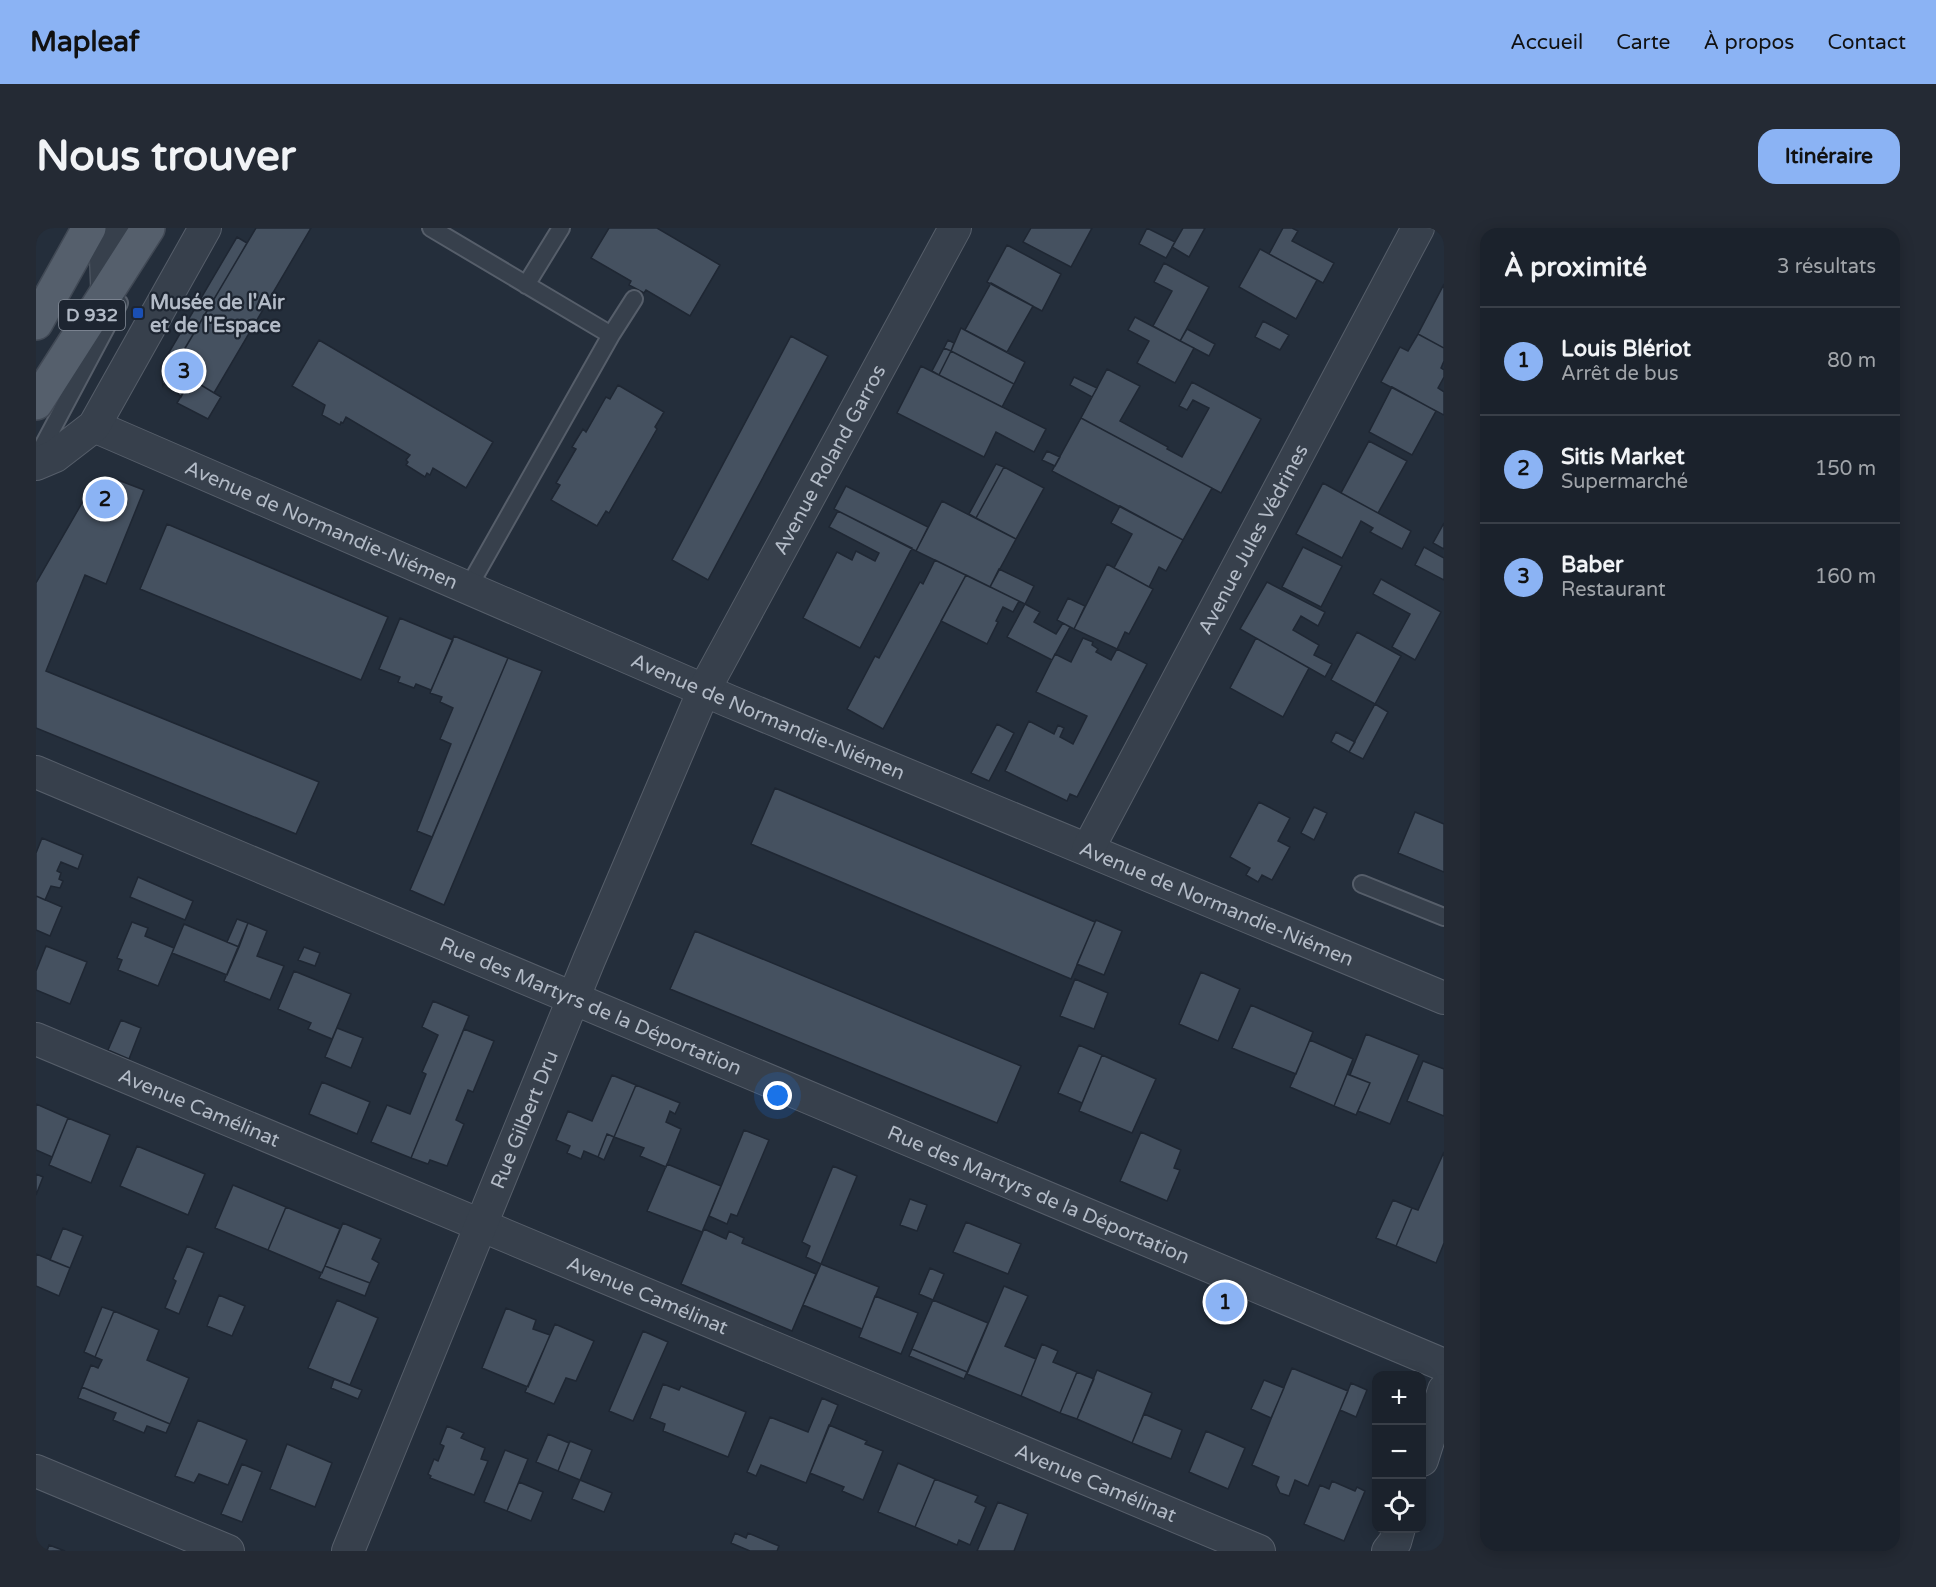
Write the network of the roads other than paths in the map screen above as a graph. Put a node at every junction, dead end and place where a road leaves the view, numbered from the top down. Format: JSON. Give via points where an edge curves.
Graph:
{"nodes":[{"id":1,"x":89,"y":228,"type":"edge"},
{"id":2,"x":123,"y":228,"type":"edge"},
{"id":3,"x":148,"y":228,"type":"edge"},
{"id":4,"x":163,"y":228,"type":"edge"},
{"id":5,"x":205,"y":228,"type":"edge"},
{"id":6,"x":431,"y":228,"type":"edge"},
{"id":7,"x":561,"y":228,"type":"edge"},
{"id":8,"x":955,"y":228,"type":"edge"},
{"id":9,"x":1418,"y":228,"type":"edge"},
{"id":10,"x":526,"y":285,"type":"junction"},
{"id":11,"x":107,"y":292,"type":"junction"},
{"id":12,"x":634,"y":298,"type":"dead end"},
{"id":13,"x":36,"y":323,"type":"edge"},
{"id":14,"x":611,"y":335,"type":"junction"},
{"id":15,"x":36,"y":403,"type":"edge"},
{"id":16,"x":94,"y":426,"type":"junction"},
{"id":17,"x":36,"y":459,"type":"edge"},
{"id":18,"x":36,"y":464,"type":"edge"},
{"id":19,"x":468,"y":588,"type":"junction"},
{"id":20,"x":704,"y":690,"type":"junction"},
{"id":21,"x":36,"y":772,"type":"edge"},
{"id":22,"x":1088,"y":849,"type":"junction"},
{"id":23,"x":1362,"y":884,"type":"dead end"},
{"id":24,"x":1444,"y":917,"type":"edge"},
{"id":25,"x":1444,"y":998,"type":"edge"},
{"id":26,"x":574,"y":1000,"type":"junction"},
{"id":27,"x":36,"y":1039,"type":"edge"},
{"id":28,"x":482,"y":1226,"type":"junction"},
{"id":29,"x":1444,"y":1365,"type":"edge"},
{"id":30,"x":1444,"y":1390,"type":"edge"},
{"id":31,"x":1426,"y":1447,"type":"edge"},
{"id":32,"x":36,"y":1471,"type":"edge"},
{"id":33,"x":1398,"y":1533,"type":"edge"},
{"id":34,"x":228,"y":1551,"type":"edge"},
{"id":35,"x":348,"y":1551,"type":"edge"},
{"id":36,"x":1259,"y":1551,"type":"edge"},
{"id":37,"x":1389,"y":1551,"type":"edge"}],
"edges":[{"from":1,"to":13,"type":"main road","number":"D 932"},
{"from":2,"to":11,"type":"street","via":[[106,258]]},
{"from":3,"to":11,"type":"main road","number":"D 932"},
{"from":4,"to":17,"type":"lane","via":[[106,324]]},
{"from":5,"to":16,"type":"street"},
{"from":6,"to":10,"type":"lane"},
{"from":7,"to":10,"type":"lane"},
{"from":8,"to":20,"type":"street","name":"Avenue Roland Garros"},
{"from":9,"to":22,"type":"street","name":"Avenue Jules Védrines"},
{"from":10,"to":14,"type":"lane"},
{"from":11,"to":15,"type":"main road","number":"D 932"},
{"from":12,"to":14,"type":"lane"},
{"from":14,"to":19,"type":"lane"},
{"from":16,"to":18,"type":"street","via":[[55,456]]},
{"from":16,"to":19,"type":"street","name":"Avenue de Normandie-Niémen"},
{"from":19,"to":20,"type":"street","name":"Avenue de Normandie-Niémen"},
{"from":20,"to":22,"type":"street","name":"Avenue de Normandie-Niémen"},
{"from":20,"to":26,"type":"street","name":"Rue Gilbert Dru"},
{"from":21,"to":26,"type":"street","name":"Rue des Martyrs de la Déportation"},
{"from":22,"to":25,"type":"street","name":"Avenue de Normandie-Niémen"},
{"from":23,"to":24,"type":"lane"},
{"from":26,"to":28,"type":"street","name":"Rue Gilbert Dru"},
{"from":26,"to":29,"type":"street","name":"Rue des Martyrs de la Déportation"},
{"from":27,"to":28,"type":"street","name":"Avenue Camélinat"},
{"from":28,"to":35,"type":"street","name":"Rue Gilbert Dru"},
{"from":28,"to":36,"type":"street","name":"Avenue Camélinat"},
{"from":30,"to":31,"type":"street"},
{"from":32,"to":34,"type":"street"},
{"from":33,"to":37,"type":"street"}]}
